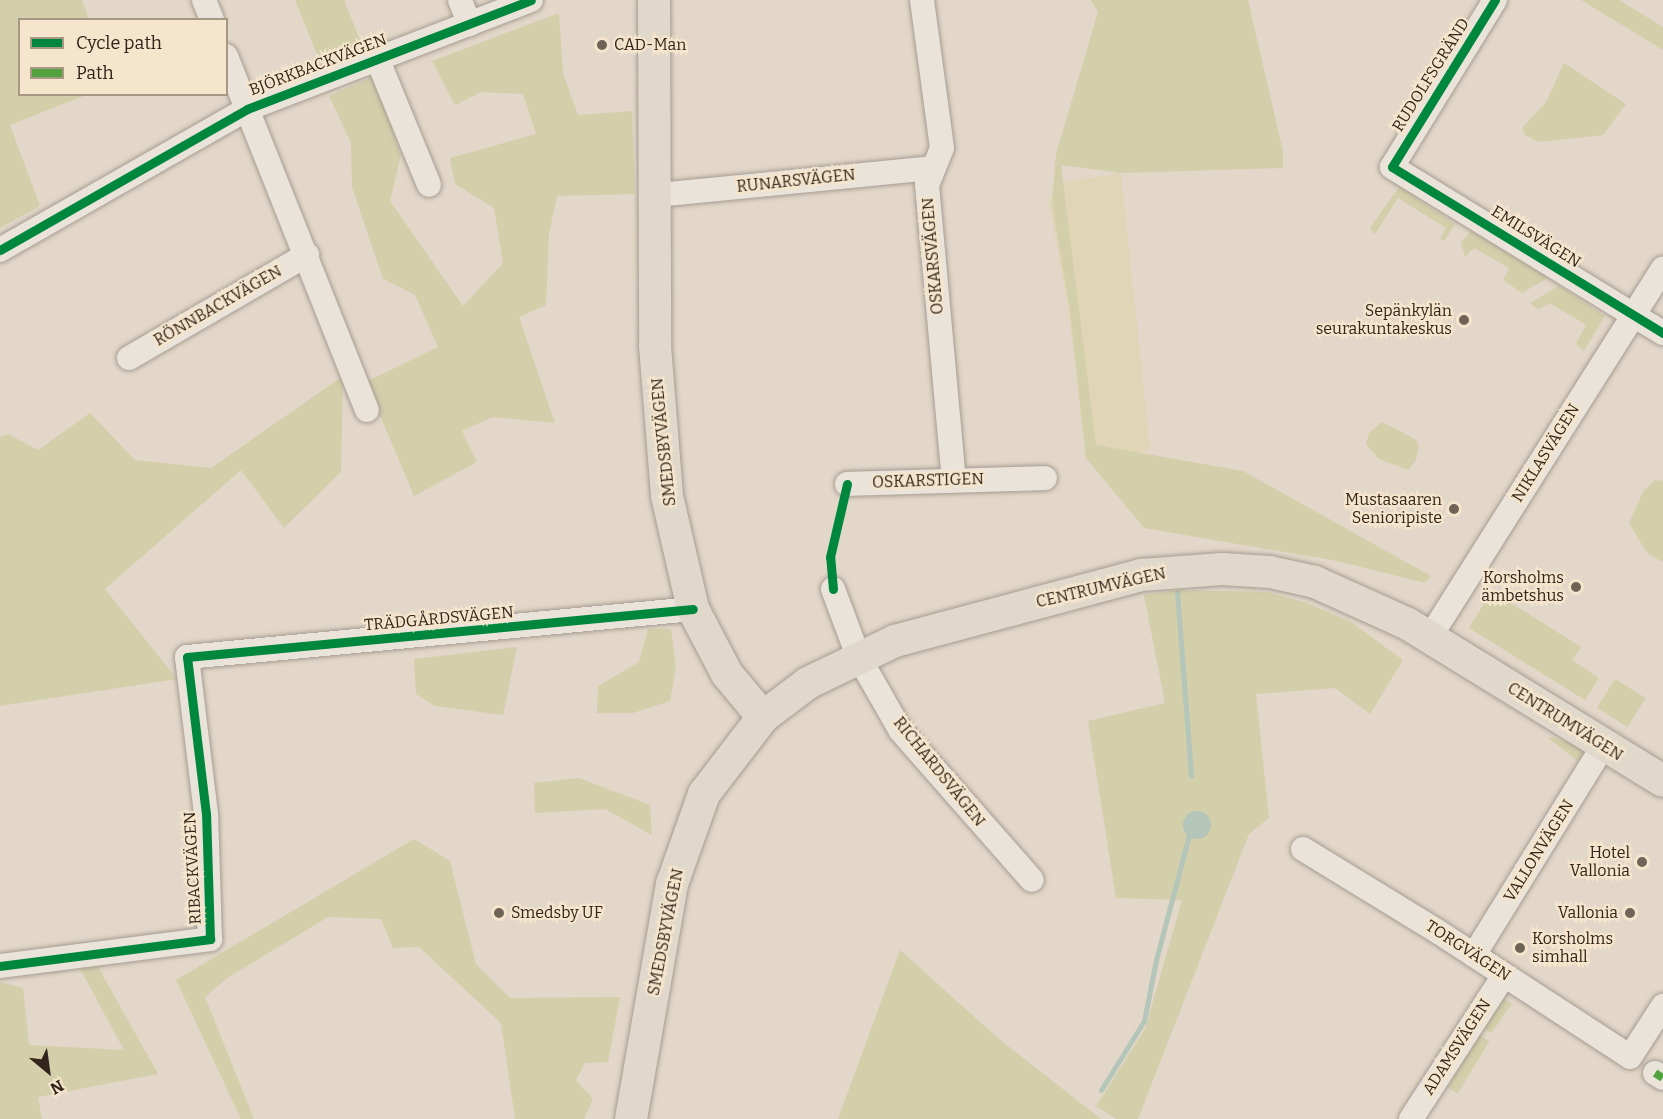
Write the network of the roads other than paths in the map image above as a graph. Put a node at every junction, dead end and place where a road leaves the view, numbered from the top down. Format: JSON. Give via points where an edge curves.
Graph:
{"nodes":[{"id":1,"x":204,"y":0,"type":"edge"},
{"id":2,"x":460,"y":0,"type":"edge"},
{"id":3,"x":531,"y":0,"type":"edge"},
{"id":4,"x":654,"y":0,"type":"edge"},
{"id":5,"x":922,"y":0,"type":"edge"},
{"id":6,"x":1496,"y":0,"type":"edge"},
{"id":7,"x":211,"y":18,"type":"edge"},
{"id":8,"x":469,"y":24,"type":"junction"},
{"id":9,"x":377,"y":58,"type":"junction"},
{"id":10,"x":228,"y":61,"type":"edge"},
{"id":11,"x":247,"y":109,"type":"junction"},
{"id":12,"x":1392,"y":167,"type":"joint"},
{"id":13,"x":933,"y":168,"type":"junction"},
{"id":14,"x":429,"y":185,"type":"dead end"},
{"id":15,"x":658,"y":195,"type":"junction"},
{"id":16,"x":0,"y":250,"type":"edge"},
{"id":17,"x":307,"y":255,"type":"junction"},
{"id":18,"x":1663,"y":268,"type":"edge"},
{"id":19,"x":1634,"y":314,"type":"junction"},
{"id":20,"x":1663,"y":333,"type":"edge"},
{"id":21,"x":129,"y":358,"type":"dead end"},
{"id":22,"x":367,"y":410,"type":"dead end"},
{"id":23,"x":1045,"y":478,"type":"dead end"},
{"id":24,"x":954,"y":479,"type":"junction"},
{"id":25,"x":847,"y":484,"type":"dead end"},
{"id":26,"x":832,"y":589,"type":"dead end"},
{"id":27,"x":693,"y":609,"type":"junction"},
{"id":28,"x":1430,"y":637,"type":"junction"},
{"id":29,"x":858,"y":656,"type":"junction"},
{"id":30,"x":187,"y":657,"type":"joint"},
{"id":31,"x":762,"y":717,"type":"junction"},
{"id":32,"x":1604,"y":746,"type":"junction"},
{"id":33,"x":1663,"y":781,"type":"edge"},
{"id":34,"x":1303,"y":849,"type":"dead end"},
{"id":35,"x":1032,"y":880,"type":"dead end"},
{"id":36,"x":1474,"y":955,"type":"junction"},
{"id":37,"x":0,"y":966,"type":"edge"},
{"id":38,"x":1504,"y":975,"type":"junction"},
{"id":39,"x":1663,"y":1006,"type":"edge"},
{"id":40,"x":631,"y":1119,"type":"edge"},
{"id":41,"x":1411,"y":1119,"type":"edge"}],
"edges":[{"from":1,"to":7,"type":"street"},
{"from":2,"to":8,"type":"street"},
{"from":3,"to":8,"type":"street","name":"BJÖRKBACKVÄGEN"},
{"from":4,"to":15,"type":"main road","name":"SMEDSBYVÄGEN"},
{"from":5,"to":13,"type":"street","name":"OSKARSVÄGEN","via":[[942,148]]},
{"from":6,"to":12,"type":"street","name":"RUDOLFSGRÄND"},
{"from":8,"to":9,"type":"street","name":"BJÖRKBACKVÄGEN"},
{"from":9,"to":11,"type":"street","name":"BJÖRKBACKVÄGEN"},
{"from":9,"to":14,"type":"street"},
{"from":10,"to":11,"type":"street"},
{"from":11,"to":16,"type":"street","name":"BJÖRKBACKVÄGEN"},
{"from":11,"to":17,"type":"street"},
{"from":12,"to":19,"type":"street","name":"EMILSVÄGEN"},
{"from":13,"to":15,"type":"street","name":"RUNARSVÄGEN"},
{"from":13,"to":24,"type":"street","name":"OSKARSVÄGEN","via":[[927,185]]},
{"from":15,"to":27,"type":"main road","name":"SMEDSBYVÄGEN","via":[[656,346],[660,428],[667,496]]},
{"from":17,"to":21,"type":"street","name":"RÖNNBACKVÄGEN"},
{"from":17,"to":22,"type":"street"},
{"from":18,"to":19,"type":"street","name":"NIKLASVÄGEN"},
{"from":19,"to":20,"type":"street","name":"EMILSVÄGEN"},
{"from":19,"to":28,"type":"street","name":"NIKLASVÄGEN"},
{"from":23,"to":24,"type":"street","name":"OSKARSTIGEN"},
{"from":24,"to":25,"type":"street","name":"OSKARSTIGEN"},
{"from":26,"to":29,"type":"street"},
{"from":27,"to":30,"type":"street","name":"TRÄDGÅRDSVÄGEN"},
{"from":27,"to":31,"type":"main road","name":"SMEDSBYVÄGEN","via":[[727,674]]},
{"from":28,"to":29,"type":"main road","name":"CENTRUMVÄGEN","via":[[1361,600],[1315,582],[1270,572],[1222,568],[1142,575],[895,641]]},
{"from":28,"to":32,"type":"main road","name":"CENTRUMVÄGEN"},
{"from":29,"to":31,"type":"main road","name":"CENTRUMVÄGEN","via":[[808,683]]},
{"from":29,"to":35,"type":"street","name":"RICHARDSVÄGEN","via":[[901,731]]},
{"from":30,"to":37,"type":"street","name":"RIBACKVÄGEN","via":[[206,814],[210,939]]},
{"from":31,"to":40,"type":"main road","name":"SMEDSBYVÄGEN","via":[[704,794],[682,851],[672,884]]},
{"from":32,"to":33,"type":"main road","name":"CENTRUMVÄGEN"},
{"from":32,"to":36,"type":"street","name":"VALLONVÄGEN"},
{"from":34,"to":36,"type":"street","name":"TORGVÄGEN"},
{"from":36,"to":38,"type":"street","name":"TORGVÄGEN"},
{"from":38,"to":39,"type":"street","name":"TORGVÄGEN","via":[[1630,1057]]},
{"from":38,"to":41,"type":"street","name":"ADAMSVÄGEN"}]}
